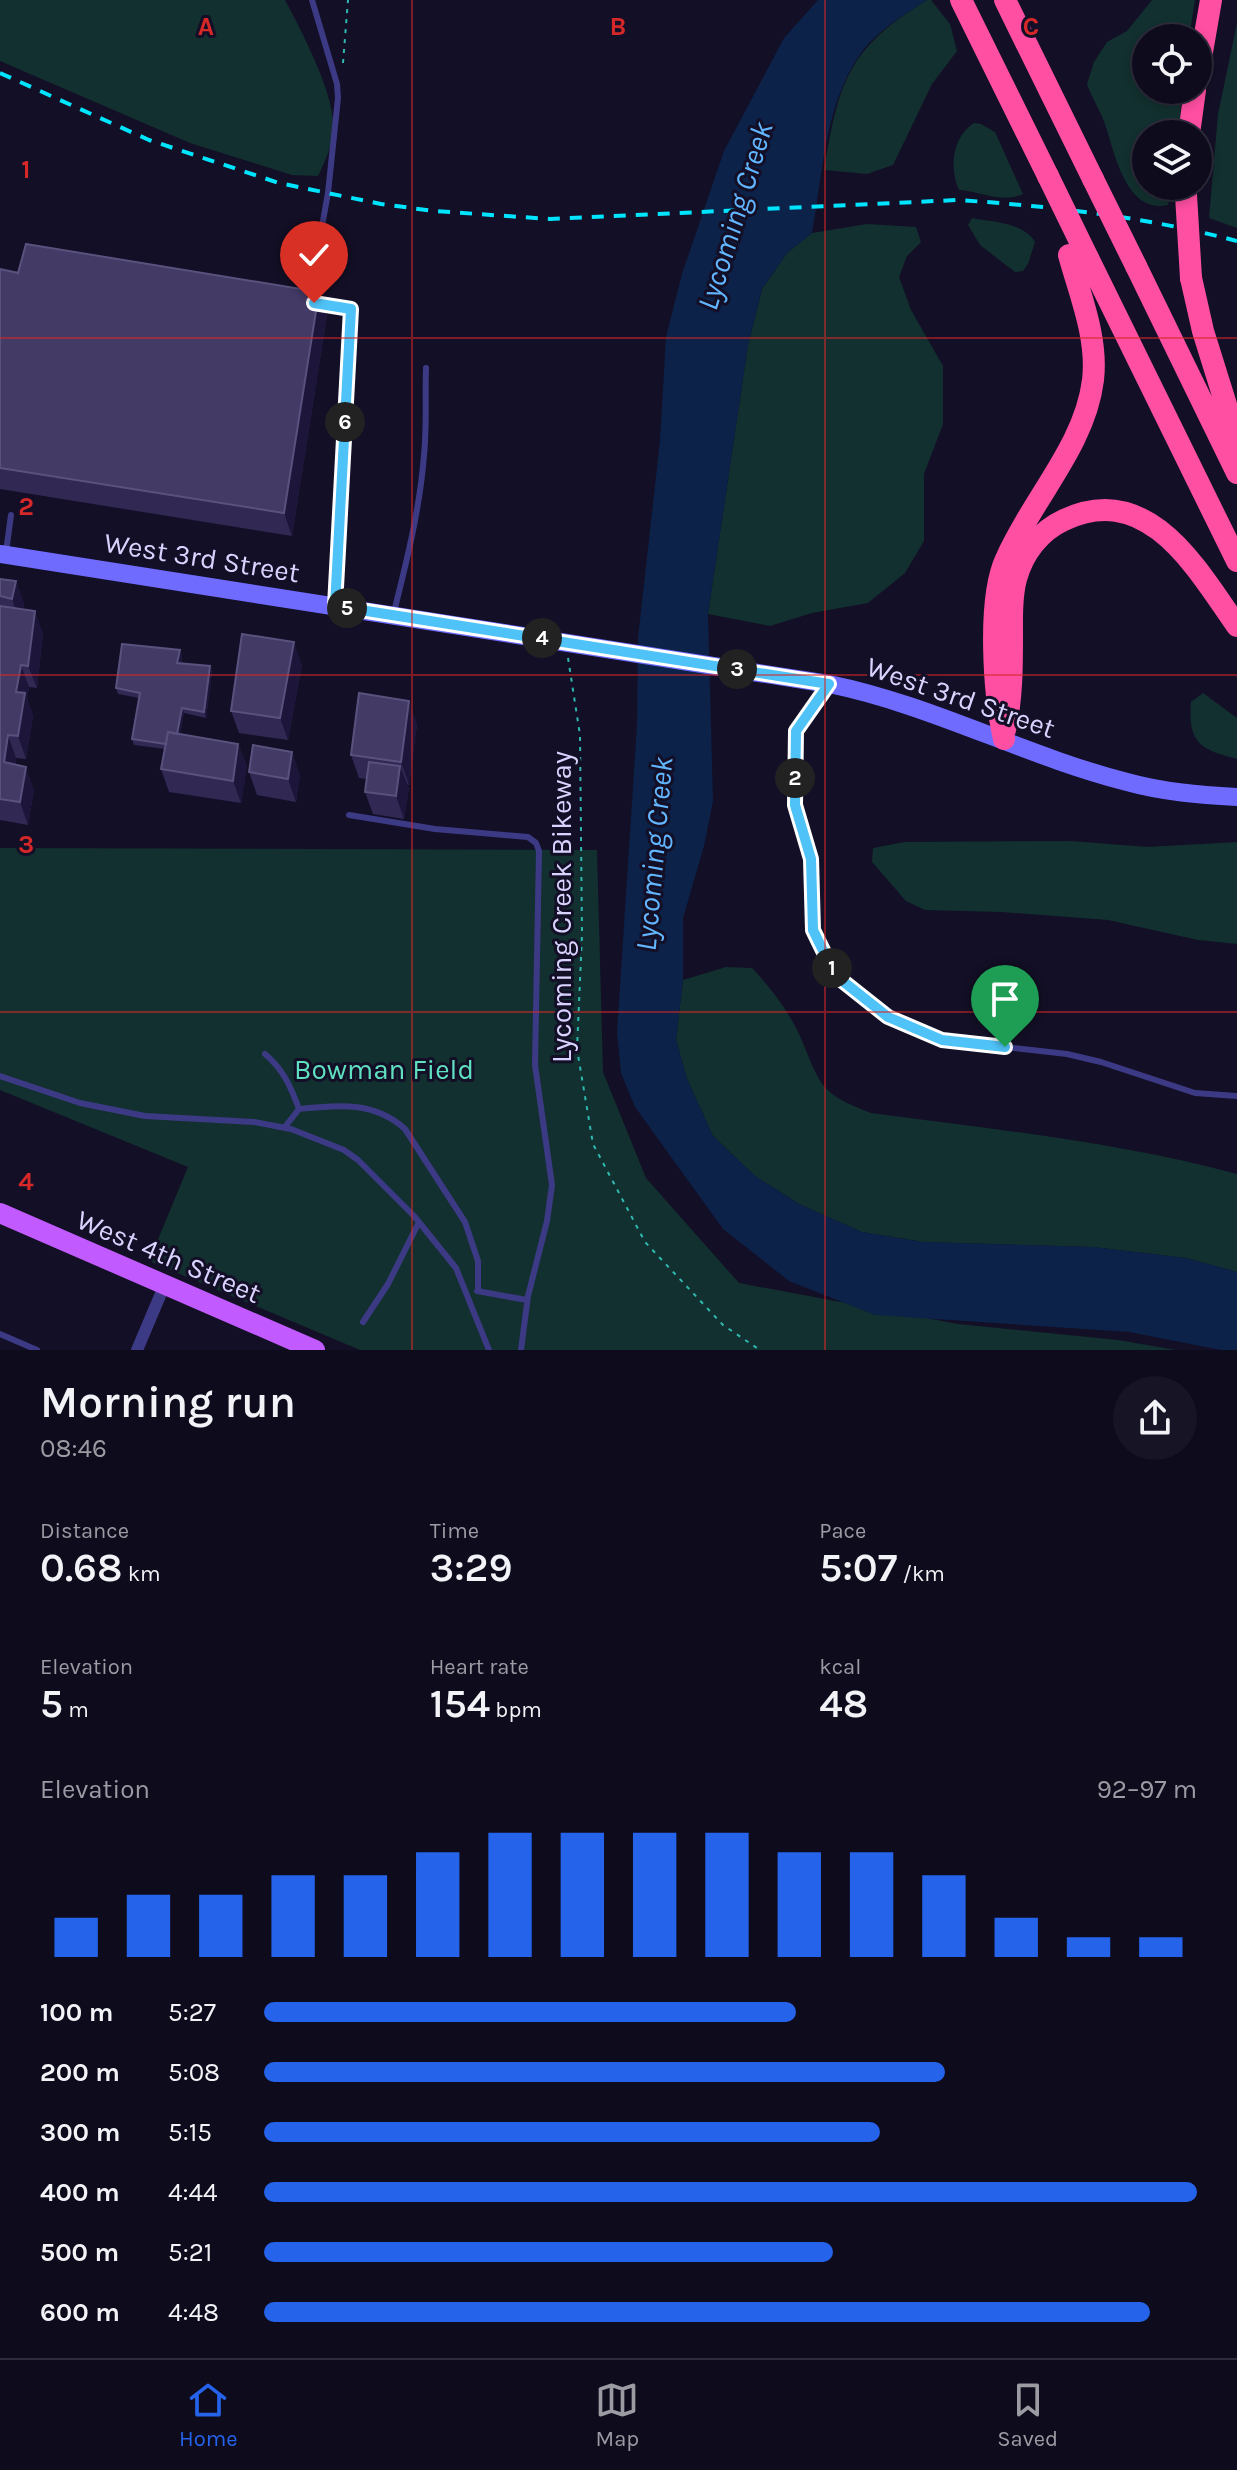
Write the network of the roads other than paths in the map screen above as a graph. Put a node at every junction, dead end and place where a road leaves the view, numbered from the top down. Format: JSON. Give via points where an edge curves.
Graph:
{"nodes":[{"id":1,"x":312,"y":0,"type":"edge"},
{"id":2,"x":961,"y":0,"type":"edge"},
{"id":3,"x":1005,"y":0,"type":"edge"},
{"id":4,"x":1211,"y":0,"type":"edge"},
{"id":5,"x":1207,"y":24,"type":"edge"},
{"id":6,"x":1187,"y":200,"type":"edge"},
{"id":7,"x":1079,"y":256,"type":"junction"},
{"id":8,"x":299,"y":300,"type":"edge"},
{"id":9,"x":314,"y":303,"type":"junction"},
{"id":10,"x":426,"y":368,"type":"dead end"},
{"id":11,"x":1237,"y":440,"type":"edge"},
{"id":12,"x":1237,"y":473,"type":"edge"},
{"id":13,"x":11,"y":515,"type":"dead end"},
{"id":14,"x":3,"y":555,"type":"edge"},
{"id":15,"x":1237,"y":561,"type":"edge"},
{"id":16,"x":335,"y":606,"type":"junction"},
{"id":17,"x":393,"y":615,"type":"junction"},
{"id":18,"x":1237,"y":626,"type":"edge"},
{"id":19,"x":829,"y":684,"type":"junction"},
{"id":20,"x":1004,"y":739,"type":"junction"},
{"id":21,"x":1237,"y":797,"type":"edge"},
{"id":22,"x":349,"y":815,"type":"dead end"},
{"id":23,"x":265,"y":1054,"type":"dead end"},
{"id":24,"x":0,"y":1076,"type":"edge"},
{"id":25,"x":1237,"y":1096,"type":"edge"},
{"id":26,"x":299,"y":1109,"type":"junction"},
{"id":27,"x":284,"y":1128,"type":"junction"},
{"id":28,"x":0,"y":1213,"type":"edge"},
{"id":29,"x":419,"y":1222,"type":"junction"},
{"id":30,"x":165,"y":1284,"type":"junction"},
{"id":31,"x":466,"y":1290,"type":"junction"},
{"id":32,"x":478,"y":1291,"type":"junction"},
{"id":33,"x":527,"y":1300,"type":"junction"},
{"id":34,"x":363,"y":1322,"type":"dead end"},
{"id":35,"x":0,"y":1334,"type":"edge"},
{"id":36,"x":37,"y":1350,"type":"edge"},
{"id":37,"x":137,"y":1350,"type":"edge"},
{"id":38,"x":315,"y":1350,"type":"edge"},
{"id":39,"x":489,"y":1350,"type":"edge"},
{"id":40,"x":521,"y":1350,"type":"edge"}],
"edges":[{"from":1,"to":9,"type":"lane","via":[[337,84],[337,128],[313,276]]},
{"from":2,"to":7,"type":"highway","bridge":true,"via":[[1048,176]]},
{"from":3,"to":12,"type":"highway","bridge":true},
{"from":4,"to":5,"type":"highway"},
{"from":6,"to":11,"type":"highway","bridge":true,"via":[[1191,278]]},
{"from":7,"to":15,"type":"highway"},
{"from":7,"to":20,"type":"highway","via":[[1093,381],[1077,432],[1001,570],[996,701]]},
{"from":8,"to":9,"type":"lane"},
{"from":9,"to":16,"type":"lane","via":[[351,309]]},
{"from":10,"to":17,"type":"lane","via":[[425,454]]},
{"from":13,"to":14,"type":"lane"},
{"from":14,"to":16,"type":"main road","name":"West 3rd Street"},
{"from":16,"to":17,"type":"main road","name":"West 3rd Street"},
{"from":17,"to":19,"type":"main road","name":"West 3rd Street"},
{"from":18,"to":20,"type":"highway","via":[[1180,549],[1156,526],[1109,510],[1066,519],[1039,538],[1017,575],[1012,701]]},
{"from":19,"to":20,"type":"main road","name":"West 3rd Street","via":[[906,703]]},
{"from":19,"to":25,"type":"lane","via":[[796,731],[795,805],[811,859],[813,930],[835,975],[888,1017],[942,1040],[1067,1054],[1195,1093]]},
{"from":20,"to":21,"type":"main road","name":"West 3rd Street","via":[[1129,783]]},
{"from":22,"to":33,"type":"lane","via":[[528,837],[539,851],[535,1065],[552,1185]]},
{"from":23,"to":26,"type":"lane","via":[[284,1076]]},
{"from":24,"to":27,"type":"lane","via":[[80,1103],[145,1116]]},
{"from":26,"to":27,"type":"lane"},
{"from":26,"to":32,"type":"lane","via":[[359,1106],[378,1111],[405,1129],[465,1222],[478,1261]]},
{"from":27,"to":29,"type":"lane","via":[[351,1155]]},
{"from":28,"to":30,"type":"main road","name":"West 4th Street"},
{"from":29,"to":31,"type":"lane","via":[[456,1268]]},
{"from":29,"to":34,"type":"lane"},
{"from":30,"to":37,"type":"street"},
{"from":30,"to":38,"type":"main road","name":"West 4th Street"},
{"from":31,"to":32,"type":"lane"},
{"from":31,"to":39,"type":"lane"},
{"from":32,"to":33,"type":"lane"},
{"from":33,"to":40,"type":"lane"},
{"from":35,"to":36,"type":"lane"}]}
